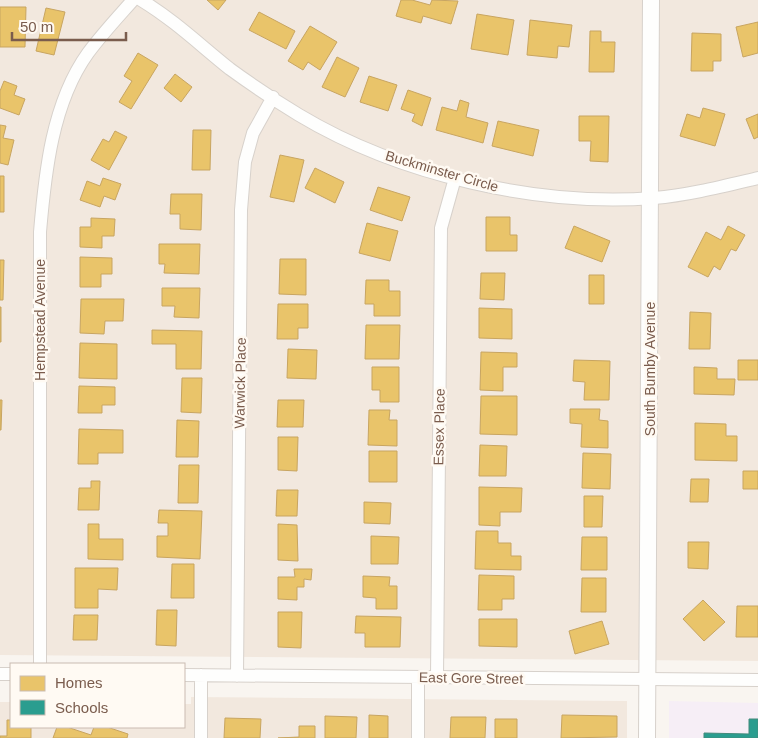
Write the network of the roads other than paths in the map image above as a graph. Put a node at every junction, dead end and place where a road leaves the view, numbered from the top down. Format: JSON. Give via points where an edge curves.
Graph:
{"nodes":[{"id":1,"x":133,"y":0,"type":"edge"},
{"id":2,"x":141,"y":0,"type":"edge"},
{"id":3,"x":651,"y":0,"type":"edge"},
{"id":4,"x":273,"y":98,"type":"junction"},
{"id":5,"x":455,"y":178,"type":"junction"},
{"id":6,"x":758,"y":178,"type":"edge"},
{"id":7,"x":652,"y":198,"type":"junction"},
{"id":8,"x":40,"y":663,"type":"edge"},
{"id":9,"x":185,"y":675,"type":"edge"},
{"id":10,"x":201,"y":675,"type":"junction"},
{"id":11,"x":237,"y":676,"type":"junction"},
{"id":12,"x":418,"y":677,"type":"junction"},
{"id":13,"x":437,"y":678,"type":"junction"},
{"id":14,"x":647,"y":680,"type":"junction"},
{"id":15,"x":758,"y":680,"type":"edge"},
{"id":16,"x":201,"y":738,"type":"edge"},
{"id":17,"x":418,"y":738,"type":"edge"},
{"id":18,"x":647,"y":738,"type":"edge"}],
"edges":[{"from":1,"to":8,"type":"street","name":"Hempstead Avenue","via":[[88,54],[67,94],[50,150],[43,191],[40,232]]},
{"from":2,"to":4,"type":"street","name":"Buckminster Circle","via":[[170,18],[232,70]]},
{"from":3,"to":7,"type":"street","name":"South Bumby Avenue"},
{"from":4,"to":5,"type":"street","name":"Buckminster Circle","via":[[332,133],[392,159]]},
{"from":4,"to":11,"type":"street","name":"Warwick Place","via":[[253,133],[245,162],[242,210]]},
{"from":5,"to":7,"type":"street","name":"Buckminster Circle","via":[[592,199]]},
{"from":5,"to":13,"type":"street","name":"Essex Place","via":[[441,228]]},
{"from":6,"to":7,"type":"street","name":"Buckminster Circle","via":[[679,196]]},
{"from":7,"to":14,"type":"street","name":"South Bumby Avenue"},
{"from":9,"to":10,"type":"street","name":"East Gore Street"},
{"from":10,"to":11,"type":"street","name":"East Gore Street"},
{"from":10,"to":16,"type":"street"},
{"from":11,"to":12,"type":"street","name":"East Gore Street"},
{"from":12,"to":13,"type":"street","name":"East Gore Street"},
{"from":12,"to":17,"type":"street"},
{"from":13,"to":14,"type":"street","name":"East Gore Street"},
{"from":14,"to":15,"type":"street","name":"East Gore Street"},
{"from":14,"to":18,"type":"street","name":"South Bumby Avenue"}]}
